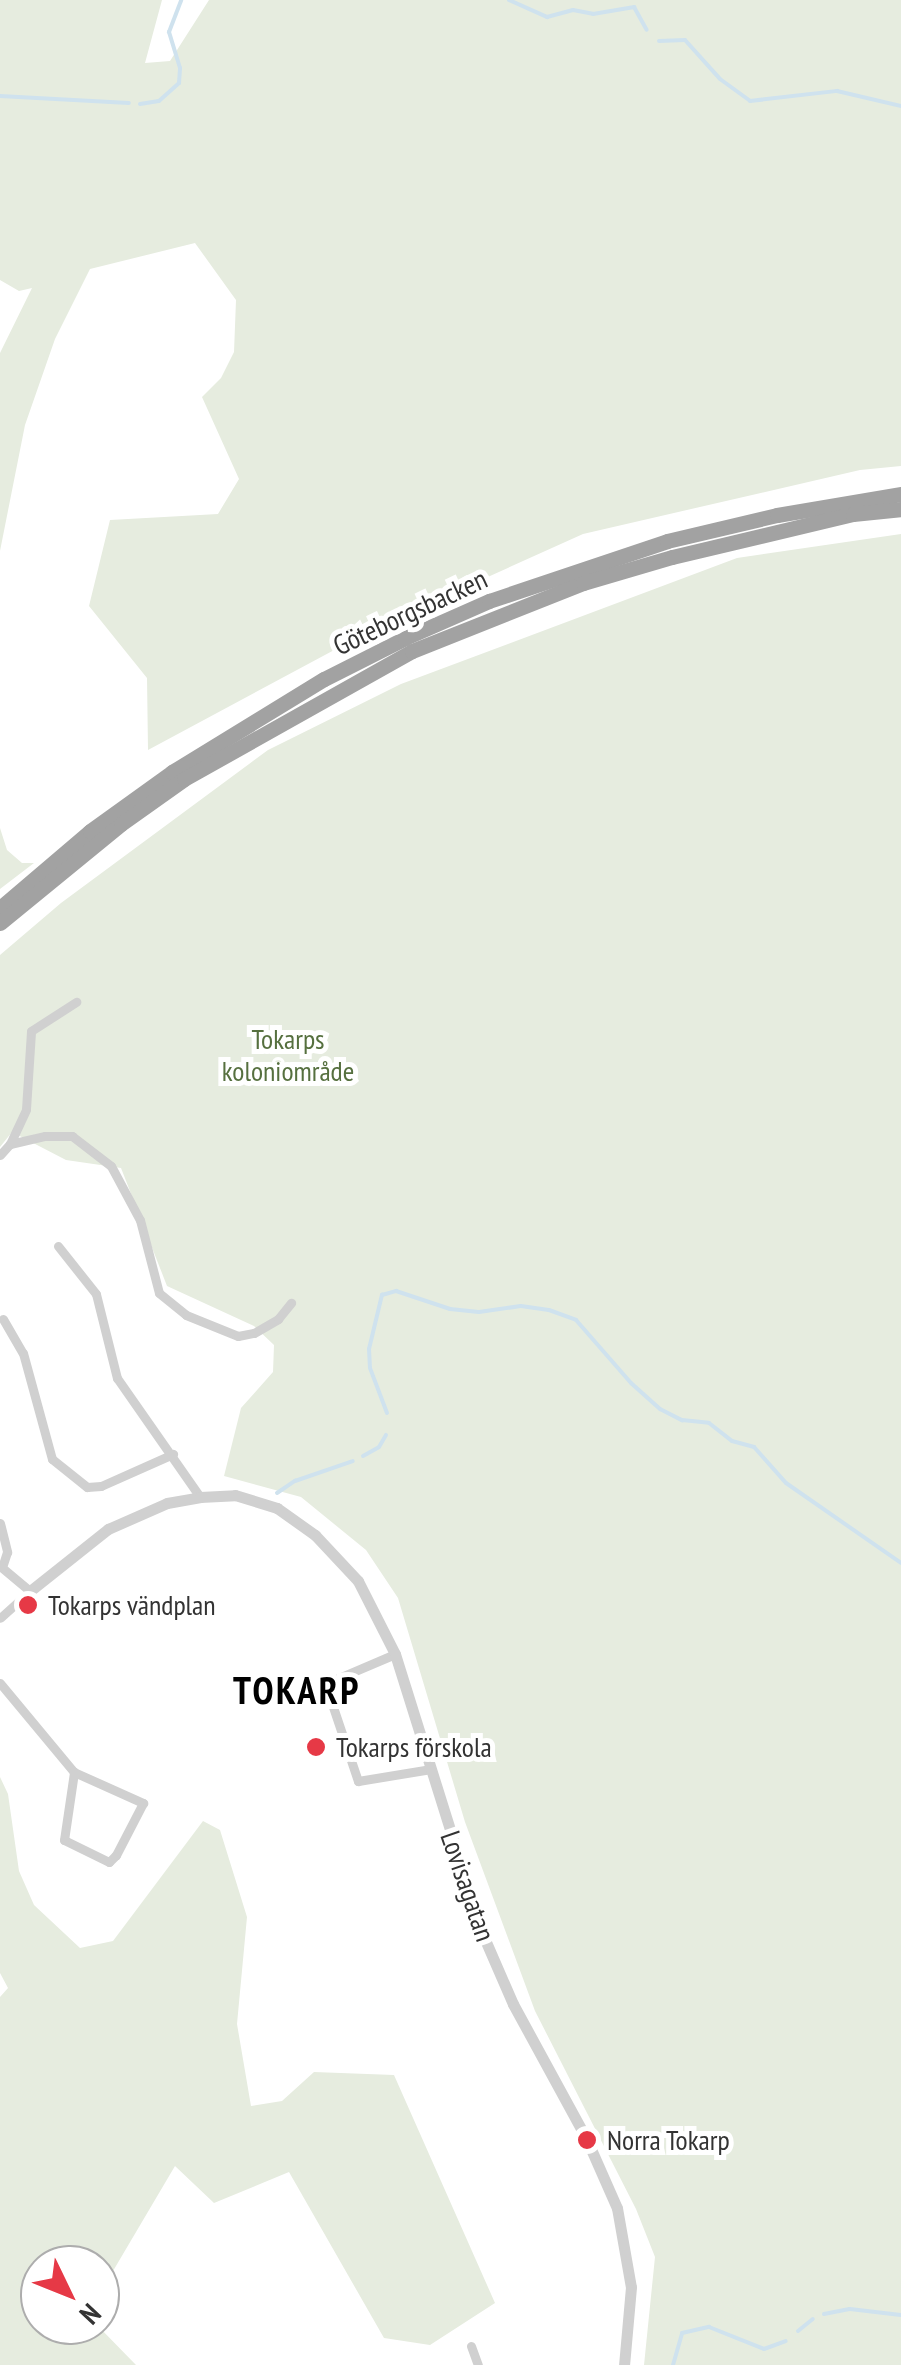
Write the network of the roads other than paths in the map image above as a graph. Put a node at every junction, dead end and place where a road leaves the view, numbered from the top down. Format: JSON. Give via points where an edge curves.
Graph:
{"nodes":[{"id":1,"x":901,"y":494,"type":"edge"},
{"id":2,"x":901,"y":509,"type":"edge"},
{"id":3,"x":0,"y":908,"type":"edge"},
{"id":4,"x":0,"y":924,"type":"edge"},
{"id":5,"x":76,"y":1002,"type":"dead end"},
{"id":6,"x":10,"y":1144,"type":"junction"},
{"id":7,"x":0,"y":1155,"type":"edge"},
{"id":8,"x":58,"y":1246,"type":"dead end"},
{"id":9,"x":291,"y":1304,"type":"dead end"},
{"id":10,"x":3,"y":1319,"type":"dead end"},
{"id":11,"x":174,"y":1454,"type":"junction"},
{"id":12,"x":200,"y":1496,"type":"junction"},
{"id":13,"x":0,"y":1523,"type":"edge"},
{"id":14,"x":2,"y":1565,"type":"edge"},
{"id":15,"x":30,"y":1591,"type":"junction"},
{"id":16,"x":0,"y":1618,"type":"edge"},
{"id":17,"x":394,"y":1654,"type":"junction"},
{"id":18,"x":0,"y":1683,"type":"edge"},
{"id":19,"x":431,"y":1769,"type":"junction"},
{"id":20,"x":74,"y":1772,"type":"junction"},
{"id":21,"x":471,"y":2346,"type":"dead end"},
{"id":22,"x":478,"y":2365,"type":"edge"},
{"id":23,"x":624,"y":2365,"type":"edge"}],
"edges":[{"from":1,"to":3,"type":"highway","name":"Göteborgsbacken","via":[[667,541],[489,601],[405,638],[172,772]]},
{"from":2,"to":4,"type":"highway","name":"Göteborgsbacken","via":[[853,514],[583,583],[412,652],[184,779]]},
{"from":5,"to":6,"type":"street","via":[[32,1032],[28,1098]]},
{"from":6,"to":7,"type":"street"},
{"from":6,"to":9,"type":"street","via":[[72,1136],[111,1166],[140,1220],[159,1293],[186,1315],[246,1335]]},
{"from":8,"to":11,"type":"street","via":[[96,1294],[117,1378]]},
{"from":10,"to":11,"type":"street","via":[[23,1353],[52,1458],[87,1487]]},
{"from":11,"to":12,"type":"street"},
{"from":12,"to":15,"type":"street","name":"Lovisagatan","via":[[108,1528]]},
{"from":12,"to":17,"type":"street","name":"Lovisagatan","via":[[258,1500],[302,1524],[358,1580]]},
{"from":13,"to":14,"type":"street","via":[[6,1536]]},
{"from":14,"to":15,"type":"street"},
{"from":15,"to":16,"type":"street","name":"Lovisagatan"},
{"from":17,"to":19,"type":"street","name":"Lovisagatan"},
{"from":17,"to":19,"type":"street","via":[[334,1680],[329,1695],[358,1781]]},
{"from":18,"to":20,"type":"street"},
{"from":19,"to":23,"type":"street","name":"Lovisagatan","via":[[490,1952],[617,2208],[631,2287]]},
{"from":20,"to":20,"type":"street","via":[[64,1840],[108,1862],[143,1803]]},
{"from":21,"to":22,"type":"street"}]}
